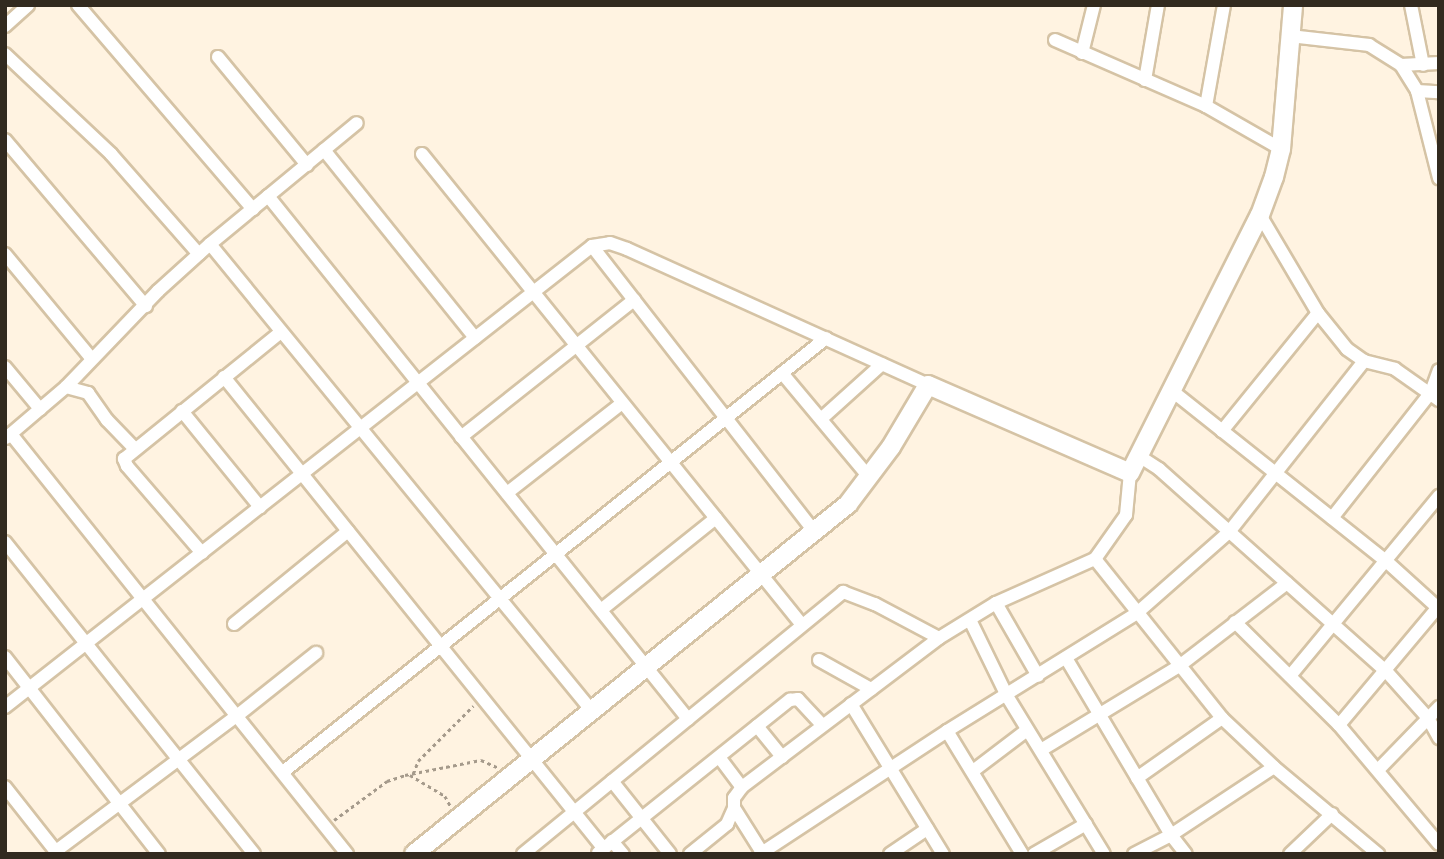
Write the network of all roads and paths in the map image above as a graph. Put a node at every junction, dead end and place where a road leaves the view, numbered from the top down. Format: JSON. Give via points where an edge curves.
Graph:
{"nodes":[{"id":1,"x":28,"y":5,"type":"edge"},
{"id":2,"x":78,"y":5,"type":"edge"},
{"id":3,"x":1094,"y":5,"type":"edge"},
{"id":4,"x":1158,"y":5,"type":"edge"},
{"id":5,"x":1224,"y":5,"type":"edge"},
{"id":6,"x":1293,"y":5,"type":"edge"},
{"id":7,"x":1411,"y":5,"type":"edge"},
{"id":8,"x":5,"y":26,"type":"edge"},
{"id":9,"x":1290,"y":36,"type":"junction"},
{"id":10,"x":1055,"y":40,"type":"dead end"},
{"id":11,"x":1082,"y":53,"type":"junction"},
{"id":12,"x":5,"y":54,"type":"edge"},
{"id":13,"x":218,"y":58,"type":"dead end"},
{"id":14,"x":1439,"y":63,"type":"edge"},
{"id":15,"x":1401,"y":65,"type":"junction"},
{"id":16,"x":1423,"y":65,"type":"junction"},
{"id":17,"x":1145,"y":80,"type":"junction"},
{"id":18,"x":1417,"y":91,"type":"junction"},
{"id":19,"x":1439,"y":92,"type":"edge"},
{"id":20,"x":1206,"y":106,"type":"junction"},
{"id":21,"x":357,"y":123,"type":"dead end"},
{"id":22,"x":6,"y":141,"type":"edge"},
{"id":23,"x":1281,"y":149,"type":"junction"},
{"id":24,"x":324,"y":150,"type":"junction"},
{"id":25,"x":422,"y":154,"type":"dead end"},
{"id":26,"x":307,"y":165,"type":"junction"},
{"id":27,"x":1439,"y":178,"type":"edge"},
{"id":28,"x":268,"y":197,"type":"junction"},
{"id":29,"x":253,"y":209,"type":"junction"},
{"id":30,"x":1260,"y":215,"type":"junction"},
{"id":31,"x":210,"y":244,"type":"junction"},
{"id":32,"x":592,"y":246,"type":"junction"},
{"id":33,"x":5,"y":254,"type":"edge"},
{"id":34,"x":199,"y":254,"type":"junction"},
{"id":35,"x":533,"y":292,"type":"junction"},
{"id":36,"x":634,"y":300,"type":"junction"},
{"id":37,"x":146,"y":306,"type":"junction"},
{"id":38,"x":1318,"y":313,"type":"junction"},
{"id":39,"x":281,"y":332,"type":"junction"},
{"id":40,"x":475,"y":338,"type":"junction"},
{"id":41,"x":826,"y":338,"type":"junction"},
{"id":42,"x":576,"y":345,"type":"junction"},
{"id":43,"x":92,"y":359,"type":"junction"},
{"id":44,"x":1364,"y":361,"type":"junction"},
{"id":45,"x":882,"y":364,"type":"junction"},
{"id":46,"x":5,"y":367,"type":"edge"},
{"id":47,"x":1439,"y":370,"type":"edge"},
{"id":48,"x":782,"y":373,"type":"junction"},
{"id":49,"x":224,"y":377,"type":"junction"},
{"id":50,"x":418,"y":383,"type":"junction"},
{"id":51,"x":928,"y":385,"type":"junction"},
{"id":52,"x":66,"y":387,"type":"junction"},
{"id":53,"x":1171,"y":390,"type":"junction"},
{"id":54,"x":1435,"y":396,"type":"edge"},
{"id":55,"x":622,"y":403,"type":"junction"},
{"id":56,"x":40,"y":409,"type":"junction"},
{"id":57,"x":182,"y":411,"type":"junction"},
{"id":58,"x":726,"y":418,"type":"junction"},
{"id":59,"x":821,"y":419,"type":"junction"},
{"id":60,"x":360,"y":428,"type":"junction"},
{"id":61,"x":1222,"y":431,"type":"junction"},
{"id":62,"x":8,"y":436,"type":"edge"},
{"id":63,"x":461,"y":437,"type":"junction"},
{"id":64,"x":135,"y":449,"type":"junction"},
{"id":65,"x":1139,"y":456,"type":"junction"},
{"id":66,"x":670,"y":462,"type":"junction"},
{"id":67,"x":1275,"y":472,"type":"junction"},
{"id":68,"x":1130,"y":473,"type":"junction"},
{"id":69,"x":302,"y":474,"type":"junction"},
{"id":70,"x":869,"y":477,"type":"junction"},
{"id":71,"x":507,"y":493,"type":"junction"},
{"id":72,"x":1439,"y":496,"type":"edge"},
{"id":73,"x":260,"y":507,"type":"junction"},
{"id":74,"x":716,"y":518,"type":"junction"},
{"id":75,"x":1332,"y":518,"type":"junction"},
{"id":76,"x":348,"y":531,"type":"junction"},
{"id":77,"x":814,"y":531,"type":"junction"},
{"id":78,"x":1229,"y":532,"type":"junction"},
{"id":79,"x":5,"y":542,"type":"edge"},
{"id":80,"x":202,"y":553,"type":"junction"},
{"id":81,"x":556,"y":554,"type":"junction"},
{"id":82,"x":1095,"y":559,"type":"junction"},
{"id":83,"x":1385,"y":560,"type":"junction"},
{"id":84,"x":761,"y":574,"type":"junction"},
{"id":85,"x":1287,"y":583,"type":"junction"},
{"id":86,"x":145,"y":598,"type":"junction"},
{"id":87,"x":500,"y":599,"type":"junction"},
{"id":88,"x":996,"y":603,"type":"junction"},
{"id":89,"x":1438,"y":608,"type":"edge"},
{"id":90,"x":601,"y":610,"type":"junction"},
{"id":91,"x":1137,"y":613,"type":"junction"},
{"id":92,"x":970,"y":620,"type":"junction"},
{"id":93,"x":1235,"y":622,"type":"junction"},
{"id":94,"x":234,"y":624,"type":"dead end"},
{"id":95,"x":802,"y":625,"type":"junction"},
{"id":96,"x":1335,"y":626,"type":"junction"},
{"id":97,"x":939,"y":638,"type":"junction"},
{"id":98,"x":85,"y":645,"type":"junction"},
{"id":99,"x":440,"y":646,"type":"junction"},
{"id":100,"x":316,"y":653,"type":"dead end"},
{"id":101,"x":5,"y":657,"type":"edge"},
{"id":102,"x":1066,"y":658,"type":"junction"},
{"id":103,"x":819,"y":660,"type":"dead end"},
{"id":104,"x":646,"y":666,"type":"junction"},
{"id":105,"x":1179,"y":666,"type":"junction"},
{"id":106,"x":1386,"y":671,"type":"junction"},
{"id":107,"x":1038,"y":676,"type":"junction"},
{"id":108,"x":1290,"y":676,"type":"junction"},
{"id":109,"x":30,"y":688,"type":"junction"},
{"id":110,"x":871,"y":689,"type":"junction"},
{"id":111,"x":1007,"y":696,"type":"junction"},
{"id":112,"x":482,"y":697,"type":"junction"},
{"id":113,"x":851,"y":704,"type":"junction"},
{"id":114,"x":5,"y":707,"type":"edge"},
{"id":115,"x":1439,"y":707,"type":"edge"},
{"id":116,"x":592,"y":710,"type":"junction"},
{"id":117,"x":238,"y":715,"type":"junction"},
{"id":118,"x":1100,"y":715,"type":"junction"},
{"id":119,"x":1222,"y":718,"type":"junction"},
{"id":120,"x":1428,"y":718,"type":"junction"},
{"id":121,"x":688,"y":719,"type":"junction"},
{"id":122,"x":1339,"y":725,"type":"junction"},
{"id":123,"x":757,"y":726,"type":"junction"},
{"id":124,"x":822,"y":726,"type":"junction"},
{"id":125,"x":1027,"y":730,"type":"junction"},
{"id":126,"x":947,"y":731,"type":"junction"},
{"id":127,"x":1439,"y":738,"type":"edge"},
{"id":128,"x":1041,"y":750,"type":"junction"},
{"id":129,"x":719,"y":757,"type":"junction"},
{"id":130,"x":782,"y":757,"type":"junction"},
{"id":131,"x":181,"y":758,"type":"junction"},
{"id":132,"x":532,"y":759,"type":"junction"},
{"id":133,"x":1274,"y":767,"type":"junction"},
{"id":134,"x":889,"y":769,"type":"junction"},
{"id":135,"x":1378,"y":770,"type":"junction"},
{"id":136,"x":973,"y":771,"type":"junction"},
{"id":137,"x":283,"y":772,"type":"junction"},
{"id":138,"x":411,"y":774,"type":"junction"},
{"id":139,"x":509,"y":777,"type":"junction"},
{"id":140,"x":1137,"y":778,"type":"junction"},
{"id":141,"x":612,"y":781,"type":"junction"},
{"id":142,"x":5,"y":787,"type":"edge"},
{"id":143,"x":742,"y":787,"type":"junction"},
{"id":144,"x":120,"y":803,"type":"junction"},
{"id":145,"x":734,"y":808,"type":"junction"},
{"id":146,"x":574,"y":812,"type":"junction"},
{"id":147,"x":1332,"y":814,"type":"junction"},
{"id":148,"x":641,"y":816,"type":"junction"},
{"id":149,"x":458,"y":818,"type":"junction"},
{"id":150,"x":1086,"y":824,"type":"junction"},
{"id":151,"x":326,"y":826,"type":"junction"},
{"id":152,"x":927,"y":829,"type":"junction"},
{"id":153,"x":1171,"y":835,"type":"junction"},
{"id":154,"x":1439,"y":844,"type":"edge"},
{"id":155,"x":604,"y":848,"type":"edge"},
{"id":156,"x":57,"y":853,"type":"edge"},
{"id":157,"x":762,"y":853,"type":"edge"},
{"id":158,"x":159,"y":854,"type":"edge"},
{"id":159,"x":254,"y":854,"type":"edge"},
{"id":160,"x":347,"y":854,"type":"edge"},
{"id":161,"x":414,"y":854,"type":"edge"},
{"id":162,"x":523,"y":854,"type":"edge"},
{"id":163,"x":623,"y":854,"type":"edge"},
{"id":164,"x":670,"y":854,"type":"edge"},
{"id":165,"x":690,"y":854,"type":"edge"},
{"id":166,"x":890,"y":854,"type":"edge"},
{"id":167,"x":943,"y":854,"type":"edge"},
{"id":168,"x":1022,"y":854,"type":"edge"},
{"id":169,"x":1034,"y":854,"type":"edge"},
{"id":170,"x":1104,"y":854,"type":"edge"},
{"id":171,"x":1134,"y":854,"type":"edge"},
{"id":172,"x":1186,"y":854,"type":"edge"},
{"id":173,"x":1290,"y":854,"type":"edge"},
{"id":174,"x":1378,"y":854,"type":"edge"}],
"edges":[{"from":1,"to":8,"type":"street"},
{"from":2,"to":29,"type":"street"},
{"from":3,"to":11,"type":"street"},
{"from":4,"to":17,"type":"street"},
{"from":5,"to":20,"type":"street"},
{"from":6,"to":9,"type":"street"},
{"from":7,"to":16,"type":"street"},
{"from":9,"to":15,"type":"street","via":[[1369,45]]},
{"from":9,"to":23,"type":"street"},
{"from":10,"to":11,"type":"street"},
{"from":11,"to":17,"type":"street"},
{"from":12,"to":34,"type":"street","via":[[111,154]]},
{"from":13,"to":26,"type":"street"},
{"from":14,"to":16,"type":"street"},
{"from":15,"to":16,"type":"street"},
{"from":15,"to":18,"type":"street"},
{"from":17,"to":20,"type":"street"},
{"from":18,"to":19,"type":"street"},
{"from":18,"to":27,"type":"street"},
{"from":20,"to":23,"type":"street"},
{"from":21,"to":24,"type":"street"},
{"from":22,"to":37,"type":"street"},
{"from":23,"to":30,"type":"street"},
{"from":24,"to":26,"type":"street"},
{"from":24,"to":40,"type":"street"},
{"from":25,"to":35,"type":"street"},
{"from":26,"to":28,"type":"street"},
{"from":28,"to":29,"type":"street"},
{"from":28,"to":50,"type":"street"},
{"from":29,"to":31,"type":"street"},
{"from":30,"to":38,"type":"street"},
{"from":30,"to":53,"type":"street"},
{"from":31,"to":34,"type":"street"},
{"from":31,"to":39,"type":"street"},
{"from":32,"to":35,"type":"street"},
{"from":32,"to":36,"type":"street"},
{"from":32,"to":41,"type":"street","via":[[610,243],[627,249]]},
{"from":33,"to":43,"type":"street"},
{"from":34,"to":37,"type":"street"},
{"from":35,"to":40,"type":"street"},
{"from":35,"to":42,"type":"street"},
{"from":36,"to":42,"type":"street"},
{"from":36,"to":58,"type":"street"},
{"from":37,"to":43,"type":"street"},
{"from":38,"to":44,"type":"street","via":[[1347,349]]},
{"from":38,"to":61,"type":"street"},
{"from":39,"to":49,"type":"street"},
{"from":39,"to":60,"type":"street"},
{"from":40,"to":50,"type":"street"},
{"from":41,"to":45,"type":"street"},
{"from":41,"to":48,"type":"street"},
{"from":42,"to":55,"type":"street"},
{"from":42,"to":63,"type":"street"},
{"from":43,"to":52,"type":"street"},
{"from":44,"to":54,"type":"street","via":[[1395,369]]},
{"from":44,"to":67,"type":"street"},
{"from":45,"to":51,"type":"street"},
{"from":45,"to":59,"type":"street"},
{"from":46,"to":56,"type":"street"},
{"from":47,"to":54,"type":"street"},
{"from":48,"to":58,"type":"street"},
{"from":48,"to":59,"type":"street"},
{"from":49,"to":57,"type":"street"},
{"from":49,"to":69,"type":"street"},
{"from":50,"to":60,"type":"street"},
{"from":50,"to":63,"type":"street"},
{"from":51,"to":68,"type":"street"},
{"from":51,"to":70,"type":"street"},
{"from":52,"to":56,"type":"street"},
{"from":52,"to":64,"type":"street","via":[[88,393]]},
{"from":53,"to":61,"type":"street"},
{"from":53,"to":65,"type":"street"},
{"from":54,"to":75,"type":"street"},
{"from":55,"to":66,"type":"street"},
{"from":55,"to":71,"type":"street"},
{"from":56,"to":62,"type":"street"},
{"from":57,"to":64,"type":"street"},
{"from":57,"to":73,"type":"street"},
{"from":58,"to":66,"type":"street"},
{"from":58,"to":77,"type":"street"},
{"from":59,"to":70,"type":"street"},
{"from":60,"to":69,"type":"street"},
{"from":60,"to":87,"type":"street"},
{"from":61,"to":67,"type":"street"},
{"from":62,"to":86,"type":"street"},
{"from":63,"to":71,"type":"street"},
{"from":64,"to":80,"type":"street","via":[[124,459],[127,466]]},
{"from":65,"to":68,"type":"street"},
{"from":65,"to":78,"type":"street"},
{"from":66,"to":74,"type":"street"},
{"from":66,"to":81,"type":"street"},
{"from":67,"to":75,"type":"street"},
{"from":67,"to":78,"type":"street"},
{"from":68,"to":82,"type":"street","via":[[1126,515]]},
{"from":69,"to":73,"type":"street"},
{"from":69,"to":76,"type":"street"},
{"from":70,"to":77,"type":"street","via":[[848,504]]},
{"from":71,"to":81,"type":"street"},
{"from":72,"to":83,"type":"street"},
{"from":73,"to":80,"type":"street"},
{"from":74,"to":84,"type":"street"},
{"from":74,"to":90,"type":"street"},
{"from":75,"to":83,"type":"street"},
{"from":76,"to":94,"type":"street"},
{"from":76,"to":99,"type":"street"},
{"from":77,"to":84,"type":"street"},
{"from":78,"to":85,"type":"street"},
{"from":78,"to":91,"type":"street"},
{"from":79,"to":98,"type":"street"},
{"from":80,"to":86,"type":"street"},
{"from":81,"to":87,"type":"street"},
{"from":81,"to":90,"type":"street"},
{"from":82,"to":88,"type":"street"},
{"from":82,"to":91,"type":"street"},
{"from":83,"to":89,"type":"street"},
{"from":83,"to":96,"type":"street"},
{"from":84,"to":95,"type":"street"},
{"from":84,"to":104,"type":"street"},
{"from":85,"to":93,"type":"street"},
{"from":85,"to":96,"type":"street"},
{"from":86,"to":98,"type":"street"},
{"from":86,"to":117,"type":"street"},
{"from":87,"to":99,"type":"street"},
{"from":87,"to":116,"type":"street"},
{"from":88,"to":92,"type":"street"},
{"from":88,"to":107,"type":"street"},
{"from":89,"to":106,"type":"street"},
{"from":90,"to":104,"type":"street"},
{"from":91,"to":102,"type":"street"},
{"from":91,"to":105,"type":"street"},
{"from":92,"to":97,"type":"street"},
{"from":92,"to":111,"type":"street"},
{"from":93,"to":105,"type":"street"},
{"from":93,"to":108,"type":"street"},
{"from":95,"to":97,"type":"street","via":[[843,592]]},
{"from":95,"to":121,"type":"street"},
{"from":96,"to":106,"type":"street"},
{"from":96,"to":108,"type":"street"},
{"from":97,"to":110,"type":"street"},
{"from":98,"to":109,"type":"street"},
{"from":98,"to":131,"type":"street"},
{"from":99,"to":112,"type":"street"},
{"from":99,"to":137,"type":"street"},
{"from":100,"to":117,"type":"street"},
{"from":101,"to":109,"type":"street"},
{"from":102,"to":107,"type":"street"},
{"from":102,"to":118,"type":"street"},
{"from":103,"to":110,"type":"street"},
{"from":104,"to":116,"type":"street"},
{"from":104,"to":121,"type":"street"},
{"from":105,"to":118,"type":"street"},
{"from":105,"to":119,"type":"street"},
{"from":106,"to":120,"type":"street"},
{"from":106,"to":122,"type":"street"},
{"from":107,"to":111,"type":"street"},
{"from":108,"to":122,"type":"street"},
{"from":109,"to":114,"type":"street"},
{"from":109,"to":144,"type":"street"},
{"from":110,"to":113,"type":"street"},
{"from":111,"to":125,"type":"street"},
{"from":111,"to":126,"type":"street"},
{"from":112,"to":132,"type":"street"},
{"from":112,"to":138,"type":"path","via":[[418,761]]},
{"from":113,"to":124,"type":"street"},
{"from":113,"to":134,"type":"street"},
{"from":115,"to":120,"type":"street"},
{"from":116,"to":132,"type":"street"},
{"from":117,"to":131,"type":"street"},
{"from":117,"to":137,"type":"street"},
{"from":118,"to":128,"type":"street"},
{"from":118,"to":140,"type":"street"},
{"from":119,"to":133,"type":"street"},
{"from":119,"to":140,"type":"street"},
{"from":120,"to":127,"type":"street"},
{"from":120,"to":135,"type":"street"},
{"from":121,"to":141,"type":"street"},
{"from":122,"to":135,"type":"street"},
{"from":123,"to":124,"type":"street","via":[[793,698],[805,704]]},
{"from":123,"to":129,"type":"street"},
{"from":123,"to":130,"type":"street"},
{"from":124,"to":130,"type":"street"},
{"from":125,"to":128,"type":"street"},
{"from":125,"to":136,"type":"street"},
{"from":126,"to":134,"type":"street"},
{"from":126,"to":136,"type":"street"},
{"from":128,"to":150,"type":"street"},
{"from":129,"to":143,"type":"street"},
{"from":129,"to":148,"type":"street"},
{"from":130,"to":143,"type":"street"},
{"from":131,"to":144,"type":"street"},
{"from":131,"to":159,"type":"street"},
{"from":132,"to":139,"type":"street"},
{"from":132,"to":146,"type":"street"},
{"from":133,"to":147,"type":"street"},
{"from":133,"to":153,"type":"street"},
{"from":134,"to":152,"type":"street"},
{"from":134,"to":157,"type":"street"},
{"from":135,"to":154,"type":"street"},
{"from":136,"to":168,"type":"street"},
{"from":137,"to":151,"type":"street"},
{"from":138,"to":139,"type":"path","via":[[481,760]]},
{"from":138,"to":149,"type":"path","via":[[444,796]]},
{"from":138,"to":151,"type":"path","via":[[387,781]]},
{"from":139,"to":149,"type":"street"},
{"from":140,"to":153,"type":"street"},
{"from":141,"to":146,"type":"street"},
{"from":141,"to":148,"type":"street"},
{"from":142,"to":156,"type":"street"},
{"from":143,"to":145,"type":"street","via":[[734,798]]},
{"from":144,"to":156,"type":"street"},
{"from":144,"to":158,"type":"street"},
{"from":145,"to":157,"type":"street"},
{"from":145,"to":165,"type":"street","via":[[727,824]]},
{"from":146,"to":155,"type":"street"},
{"from":146,"to":162,"type":"street"},
{"from":147,"to":173,"type":"street"},
{"from":147,"to":174,"type":"street"},
{"from":148,"to":155,"type":"street"},
{"from":148,"to":164,"type":"street"},
{"from":149,"to":161,"type":"street"},
{"from":150,"to":169,"type":"street"},
{"from":150,"to":170,"type":"street"},
{"from":151,"to":160,"type":"street"},
{"from":152,"to":166,"type":"street"},
{"from":152,"to":167,"type":"street"},
{"from":153,"to":171,"type":"street"},
{"from":153,"to":172,"type":"street"},
{"from":155,"to":163,"type":"street"}]}
